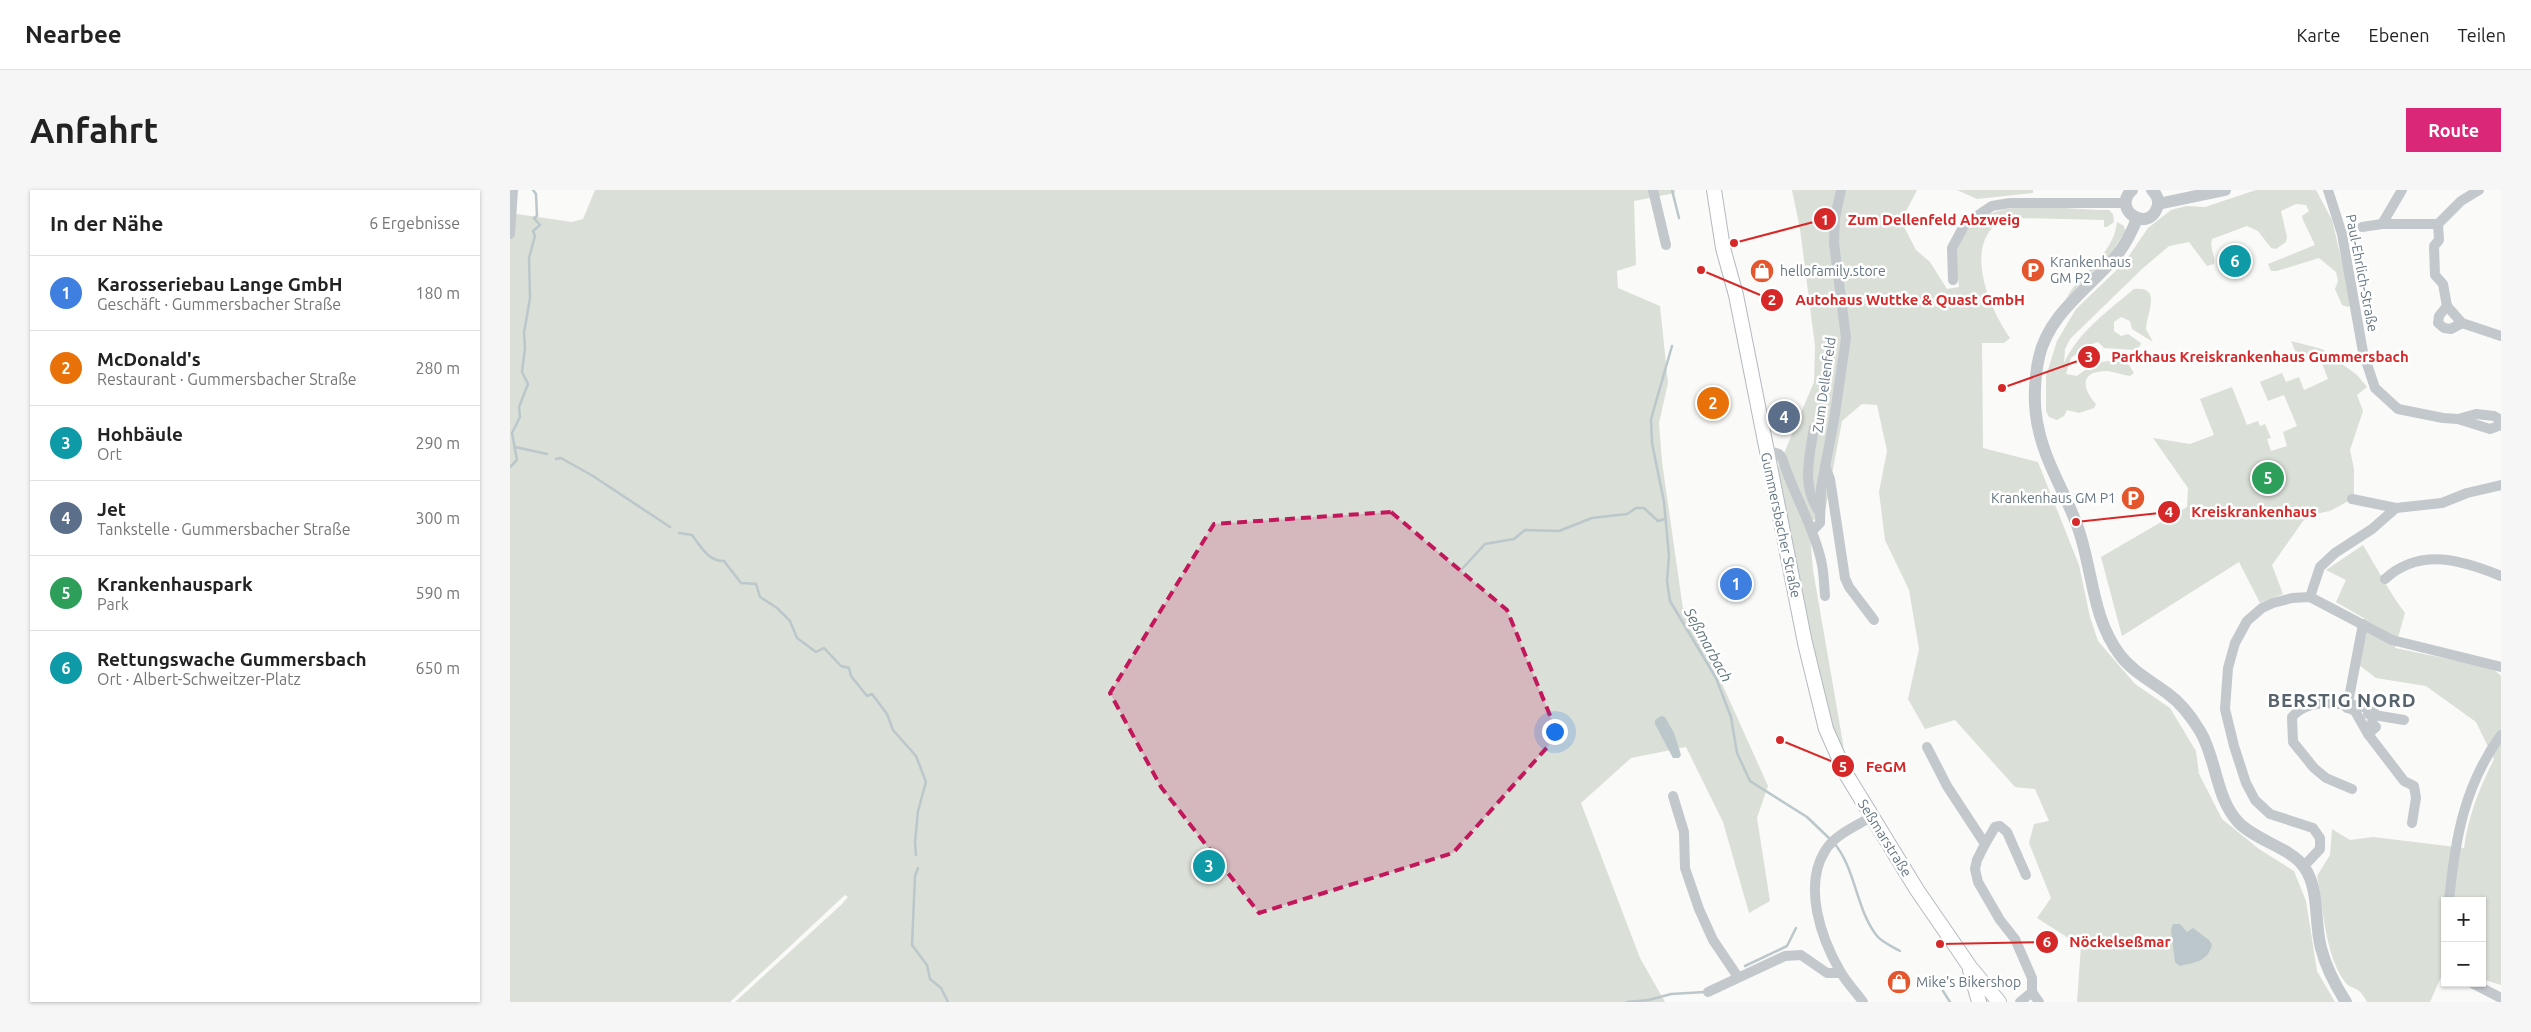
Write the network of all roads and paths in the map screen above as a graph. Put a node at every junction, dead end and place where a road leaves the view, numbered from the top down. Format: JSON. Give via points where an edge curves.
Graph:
{"nodes":[{"id":1,"x":513,"y":190,"type":"edge"},
{"id":2,"x":1653,"y":190,"type":"edge"},
{"id":3,"x":1714,"y":190,"type":"edge"},
{"id":4,"x":1842,"y":190,"type":"edge"},
{"id":5,"x":2132,"y":190,"type":"edge"},
{"id":6,"x":2194,"y":190,"type":"edge"},
{"id":7,"x":2225,"y":190,"type":"edge"},
{"id":8,"x":2328,"y":190,"type":"edge"},
{"id":9,"x":2402,"y":190,"type":"edge"},
{"id":10,"x":2479,"y":190,"type":"edge"},
{"id":11,"x":2156,"y":197,"type":"edge"},
{"id":12,"x":2125,"y":204,"type":"junction"},
{"id":13,"x":2137,"y":219,"type":"junction"},
{"id":14,"x":2382,"y":224,"type":"junction"},
{"id":15,"x":2438,"y":224,"type":"junction"},
{"id":16,"x":2362,"y":226,"type":"dead end"},
{"id":17,"x":510,"y":234,"type":"edge"},
{"id":18,"x":1666,"y":245,"type":"dead end"},
{"id":19,"x":1953,"y":280,"type":"dead end"},
{"id":20,"x":2447,"y":306,"type":"junction"},
{"id":21,"x":2462,"y":323,"type":"junction"},
{"id":22,"x":2501,"y":336,"type":"edge"},
{"id":23,"x":2458,"y":419,"type":"junction"},
{"id":24,"x":2501,"y":420,"type":"edge"},
{"id":25,"x":2501,"y":425,"type":"edge"},
{"id":26,"x":1814,"y":428,"type":"dead end"},
{"id":27,"x":1765,"y":450,"type":"junction"},
{"id":28,"x":1825,"y":465,"type":"junction"},
{"id":29,"x":2501,"y":485,"type":"edge"},
{"id":30,"x":2352,"y":499,"type":"dead end"},
{"id":31,"x":2396,"y":508,"type":"junction"},
{"id":32,"x":1820,"y":513,"type":"junction"},
{"id":33,"x":1812,"y":531,"type":"junction"},
{"id":34,"x":2501,"y":576,"type":"edge"},
{"id":35,"x":2385,"y":579,"type":"dead end"},
{"id":36,"x":1825,"y":596,"type":"dead end"},
{"id":37,"x":2310,"y":597,"type":"junction"},
{"id":38,"x":1874,"y":620,"type":"dead end"},
{"id":39,"x":2363,"y":624,"type":"junction"},
{"id":40,"x":1807,"y":655,"type":"joint"},
{"id":41,"x":2501,"y":667,"type":"edge"},
{"id":42,"x":2347,"y":706,"type":"junction"},
{"id":43,"x":2373,"y":715,"type":"junction"},
{"id":44,"x":2404,"y":720,"type":"dead end"},
{"id":45,"x":2368,"y":734,"type":"junction"},
{"id":46,"x":2501,"y":735,"type":"edge"},
{"id":47,"x":1926,"y":746,"type":"dead end"},
{"id":48,"x":2352,"y":789,"type":"dead end"},
{"id":49,"x":1673,"y":796,"type":"dead end"},
{"id":50,"x":1871,"y":817,"type":"junction"},
{"id":51,"x":2412,"y":823,"type":"dead end"},
{"id":52,"x":1985,"y":844,"type":"junction"},
{"id":53,"x":2304,"y":866,"type":"junction"},
{"id":54,"x":2026,"y":875,"type":"dead end"},
{"id":55,"x":2450,"y":897,"type":"edge"},
{"id":56,"x":1970,"y":967,"type":"junction"},
{"id":57,"x":1841,"y":973,"type":"junction"},
{"id":58,"x":1738,"y":976,"type":"junction"},
{"id":59,"x":2480,"y":987,"type":"edge"},
{"id":60,"x":1708,"y":992,"type":"dead end"},
{"id":61,"x":2032,"y":992,"type":"junction"},
{"id":62,"x":2501,"y":998,"type":"edge"},
{"id":63,"x":1863,"y":1002,"type":"edge"},
{"id":64,"x":1979,"y":1002,"type":"edge"},
{"id":65,"x":1999,"y":1002,"type":"edge"},
{"id":66,"x":2020,"y":1002,"type":"edge"},
{"id":67,"x":2039,"y":1002,"type":"edge"},
{"id":68,"x":2346,"y":1002,"type":"edge"}],
"edges":[{"from":1,"to":17,"type":"street"},
{"from":2,"to":18,"type":"street"},
{"from":3,"to":27,"type":"main road","name":"Gummersbacher Straße"},
{"from":4,"to":28,"type":"street","name":"Zum Dellenfeld","via":[[1835,218],[1834,243],[1846,338]]},
{"from":5,"to":12,"type":"street"},
{"from":6,"to":11,"type":"street"},
{"from":7,"to":11,"type":"street"},
{"from":8,"to":23,"type":"street","name":"Paul-Ehrlich-Straße","via":[[2342,234],[2363,352],[2375,388],[2398,409]]},
{"from":9,"to":14,"type":"street"},
{"from":10,"to":15,"type":"street","via":[[2461,201]]},
{"from":11,"to":13,"type":"street","via":[[2156,212],[2149,218]]},
{"from":12,"to":13,"type":"street","via":[[2128,213]]},
{"from":12,"to":19,"type":"street","via":[[2010,203],[1992,206],[1965,224],[1952,248]]},
{"from":13,"to":53,"type":"street","via":[[2118,253],[2065,309],[2047,339],[2040,356],[2036,386],[2039,431],[2085,548],[2098,614],[2107,638],[2121,658],[2169,694],[2188,713],[2202,734],[2229,810],[2239,823]]},
{"from":14,"to":15,"type":"street"},
{"from":14,"to":16,"type":"street"},
{"from":15,"to":20,"type":"street","via":[[2439,240],[2434,246],[2436,275],[2443,284]]},
{"from":20,"to":21,"type":"street"},
{"from":20,"to":21,"type":"street","via":[[2438,323],[2451,330]]},
{"from":21,"to":22,"type":"street"},
{"from":23,"to":24,"type":"street","name":"Paul-Ehrlich-Straße","via":[[2476,414]]},
{"from":23,"to":25,"type":"street","name":"Paul-Ehrlich-Straße","via":[[2490,429]]},
{"from":26,"to":32,"type":"street","name":"Zum Dellenfeld","via":[[1807,484]]},
{"from":27,"to":33,"type":"street","via":[[1782,458]]},
{"from":27,"to":40,"type":"main road","name":"Gummersbacher Straße"},
{"from":28,"to":32,"type":"street","name":"Zum Dellenfeld"},
{"from":28,"to":38,"type":"street","name":"Zum Dellenfeld","via":[[1845,578]]},
{"from":29,"to":31,"type":"street","via":[[2442,503]]},
{"from":30,"to":31,"type":"street"},
{"from":31,"to":37,"type":"street","via":[[2320,567]]},
{"from":32,"to":33,"type":"street","name":"Zum Dellenfeld","via":[[1819,526]]},
{"from":33,"to":36,"type":"street","via":[[1822,562]]},
{"from":34,"to":35,"type":"street","via":[[2467,562],[2435,558],[2396,569]]},
{"from":37,"to":39,"type":"street"},
{"from":37,"to":53,"type":"street","via":[[2273,603],[2247,620],[2235,643],[2228,668],[2224,709],[2246,784],[2255,800],[2270,814],[2313,828],[2320,838],[2320,849]]},
{"from":39,"to":41,"type":"street","via":[[2392,640]]},
{"from":39,"to":42,"type":"street"},
{"from":40,"to":50,"type":"main road","name":"Seßmarstraße","via":[[1826,729],[1846,774]]},
{"from":42,"to":43,"type":"street","via":[[2368,708],[2374,712]]},
{"from":42,"to":45,"type":"street"},
{"from":42,"to":48,"type":"street","via":[[2322,702],[2296,712],[2292,717],[2292,736],[2293,742],[2314,768],[2326,778]]},
{"from":43,"to":44,"type":"street"},
{"from":43,"to":45,"type":"street","via":[[2372,723],[2376,727]]},
{"from":45,"to":51,"type":"street","via":[[2404,781],[2414,786],[2416,798]]},
{"from":46,"to":55,"type":"street","via":[[2484,758],[2460,819]]},
{"from":47,"to":52,"type":"street","via":[[1947,786]]},
{"from":49,"to":58,"type":"street","via":[[1684,832],[1685,868],[1699,909],[1714,940]]},
{"from":50,"to":56,"type":"main road","name":"Seßmarstraße"},
{"from":50,"to":57,"type":"street","via":[[1825,849],[1815,871],[1821,924]]},
{"from":52,"to":54,"type":"street","via":[[1995,827],[2000,826],[2007,832]]},
{"from":52,"to":61,"type":"street","via":[[1975,869],[1978,882],[2015,939],[2033,983]]},
{"from":53,"to":68,"type":"street","via":[[2313,887],[2320,947],[2331,977]]},
{"from":56,"to":64,"type":"main road"},
{"from":56,"to":65,"type":"main road","name":"Seßmarstraße"},
{"from":57,"to":58,"type":"street","via":[[1826,972],[1802,955],[1785,956]]},
{"from":57,"to":63,"type":"street"},
{"from":58,"to":60,"type":"street"},
{"from":59,"to":62,"type":"street"},
{"from":61,"to":66,"type":"street"},
{"from":61,"to":67,"type":"street"}]}
